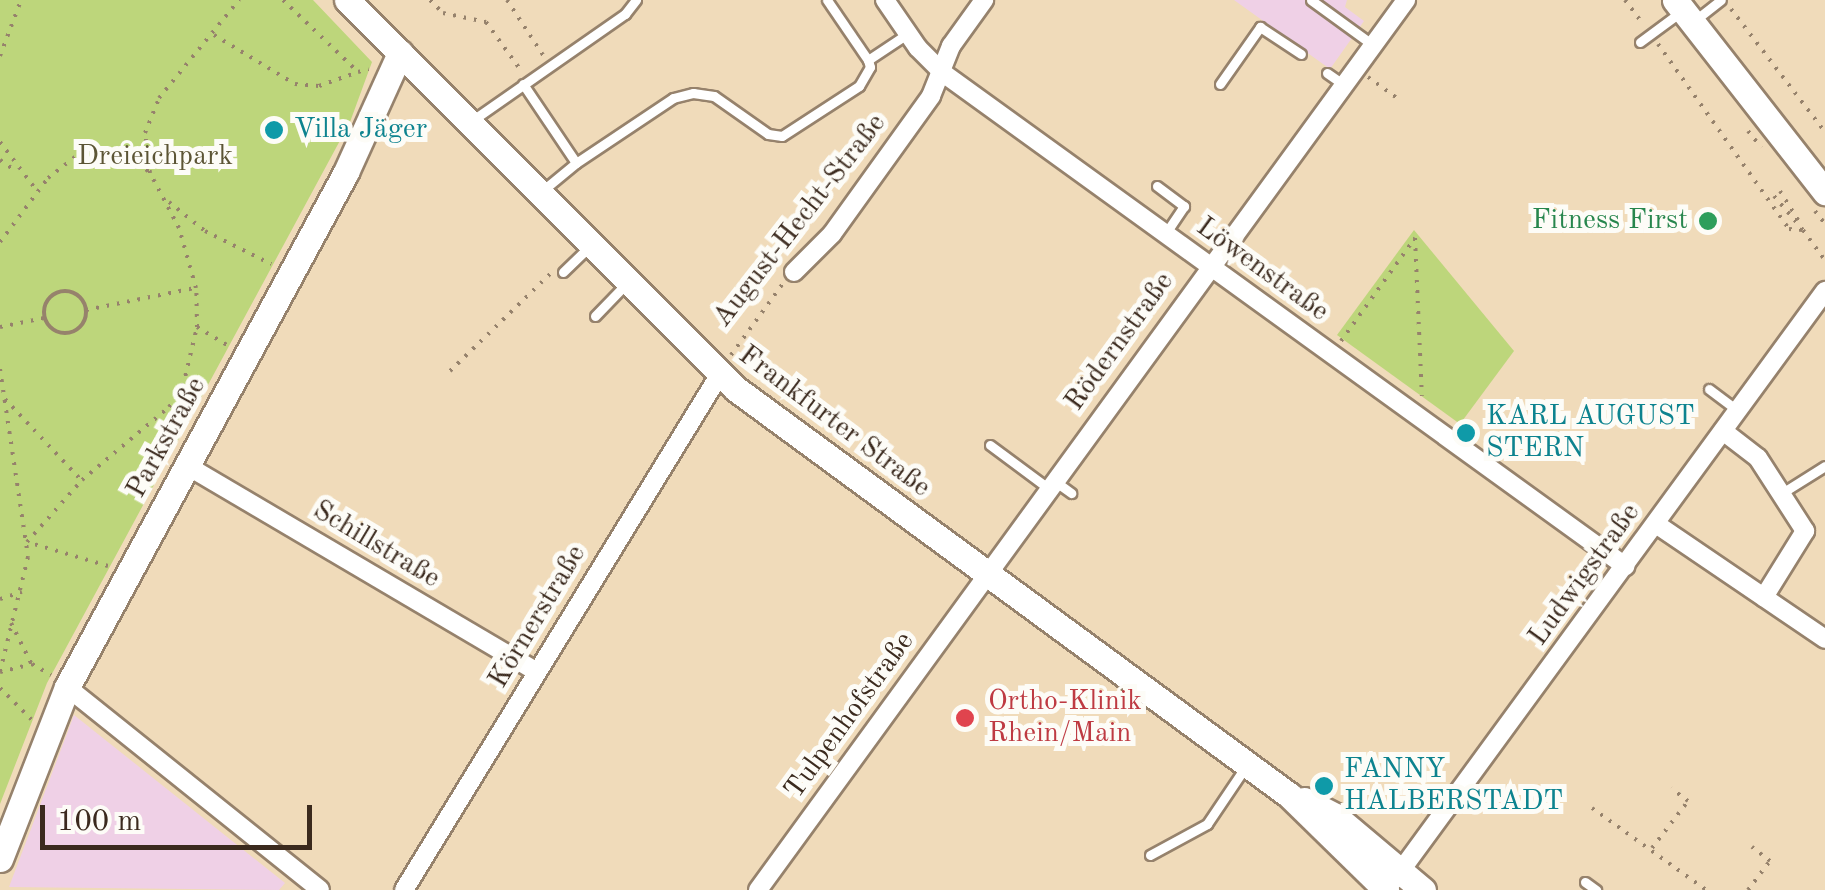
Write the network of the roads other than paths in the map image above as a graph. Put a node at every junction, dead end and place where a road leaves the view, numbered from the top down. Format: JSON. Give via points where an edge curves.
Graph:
{"nodes":[{"id":1,"x":347,"y":0,"type":"edge"},
{"id":2,"x":636,"y":0,"type":"edge"},
{"id":3,"x":827,"y":0,"type":"edge"},
{"id":4,"x":885,"y":0,"type":"edge"},
{"id":5,"x":984,"y":0,"type":"edge"},
{"id":6,"x":1311,"y":0,"type":"edge"},
{"id":7,"x":1406,"y":0,"type":"edge"},
{"id":8,"x":1722,"y":0,"type":"edge"},
{"id":9,"x":1683,"y":11,"type":"edge"},
{"id":10,"x":907,"y":34,"type":"junction"},
{"id":11,"x":1640,"y":42,"type":"dead end"},
{"id":12,"x":1372,"y":45,"type":"junction"},
{"id":13,"x":400,"y":53,"type":"junction"},
{"id":14,"x":1300,"y":54,"type":"dead end"},
{"id":15,"x":868,"y":60,"type":"junction"},
{"id":16,"x":943,"y":73,"type":"junction"},
{"id":17,"x":1326,"y":73,"type":"dead end"},
{"id":18,"x":525,"y":83,"type":"junction"},
{"id":19,"x":1220,"y":84,"type":"dead end"},
{"id":20,"x":1344,"y":86,"type":"junction"},
{"id":21,"x":470,"y":122,"type":"junction"},
{"id":22,"x":576,"y":163,"type":"junction"},
{"id":23,"x":1157,"y":186,"type":"dead end"},
{"id":24,"x":1825,"y":192,"type":"edge"},
{"id":25,"x":540,"y":193,"type":"junction"},
{"id":26,"x":1165,"y":234,"type":"junction"},
{"id":27,"x":592,"y":246,"type":"junction"},
{"id":28,"x":1210,"y":265,"type":"junction"},
{"id":29,"x":561,"y":269,"type":"road end"},
{"id":30,"x":794,"y":272,"type":"road end"},
{"id":31,"x":628,"y":282,"type":"junction"},
{"id":32,"x":1825,"y":291,"type":"edge"},
{"id":33,"x":595,"y":316,"type":"dead end"},
{"id":34,"x":720,"y":374,"type":"junction"},
{"id":35,"x":1709,"y":389,"type":"dead end"},
{"id":36,"x":1738,"y":411,"type":"junction"},
{"id":37,"x":1724,"y":431,"type":"junction"},
{"id":38,"x":990,"y":445,"type":"dead end"},
{"id":39,"x":186,"y":465,"type":"junction"},
{"id":40,"x":1825,"y":466,"type":"edge"},
{"id":41,"x":1051,"y":484,"type":"junction"},
{"id":42,"x":1782,"y":492,"type":"junction"},
{"id":43,"x":1071,"y":493,"type":"dead end"},
{"id":44,"x":1656,"y":524,"type":"junction"},
{"id":45,"x":1625,"y":566,"type":"junction"},
{"id":46,"x":987,"y":573,"type":"junction"},
{"id":47,"x":1764,"y":597,"type":"junction"},
{"id":48,"x":1825,"y":638,"type":"edge"},
{"id":49,"x":537,"y":672,"type":"junction"},
{"id":50,"x":61,"y":682,"type":"junction"},
{"id":51,"x":1248,"y":764,"type":"junction"},
{"id":52,"x":1150,"y":855,"type":"dead end"},
{"id":53,"x":0,"y":859,"type":"edge"},
{"id":54,"x":1585,"y":882,"type":"dead end"},
{"id":55,"x":1392,"y":883,"type":"edge"},
{"id":56,"x":320,"y":890,"type":"edge"},
{"id":57,"x":404,"y":890,"type":"edge"},
{"id":58,"x":758,"y":890,"type":"edge"},
{"id":59,"x":1423,"y":890,"type":"edge"},
{"id":60,"x":1596,"y":890,"type":"edge"}],
"edges":[{"from":1,"to":13,"type":"main road","name":"Frankfurter Straße"},
{"from":2,"to":18,"type":"lane"},
{"from":3,"to":15,"type":"lane"},
{"from":4,"to":10,"type":"street","name":"Löwenstraße"},
{"from":5,"to":16,"type":"street","name":"August-Hecht-Straße","via":[[950,46]]},
{"from":6,"to":12,"type":"lane"},
{"from":7,"to":12,"type":"street","name":"Rödernstraße"},
{"from":8,"to":9,"type":"lane"},
{"from":9,"to":11,"type":"lane"},
{"from":9,"to":24,"type":"main road"},
{"from":10,"to":15,"type":"lane"},
{"from":10,"to":16,"type":"street","name":"Löwenstraße"},
{"from":12,"to":20,"type":"street","name":"Rödernstraße"},
{"from":13,"to":21,"type":"main road","name":"Frankfurter Straße"},
{"from":13,"to":39,"type":"main road","name":"Parkstraße","via":[[346,172]]},
{"from":14,"to":19,"type":"lane","via":[[1260,27]]},
{"from":15,"to":22,"type":"lane","via":[[859,86],[787,135],[768,134],[719,99],[694,93],[674,98]]},
{"from":16,"to":26,"type":"street","name":"Löwenstraße"},
{"from":16,"to":30,"type":"street","name":"August-Hecht-Straße","via":[[832,234]]},
{"from":17,"to":20,"type":"lane"},
{"from":18,"to":21,"type":"lane"},
{"from":18,"to":22,"type":"lane"},
{"from":20,"to":28,"type":"street","name":"Rödernstraße"},
{"from":21,"to":25,"type":"main road","name":"Frankfurter Straße"},
{"from":22,"to":25,"type":"lane"},
{"from":23,"to":26,"type":"lane","via":[[1184,206]]},
{"from":25,"to":27,"type":"main road","name":"Frankfurter Straße"},
{"from":26,"to":28,"type":"street","name":"Löwenstraße"},
{"from":27,"to":29,"type":"lane"},
{"from":27,"to":31,"type":"main road","name":"Frankfurter Straße"},
{"from":28,"to":41,"type":"street","name":"Rödernstraße"},
{"from":28,"to":45,"type":"street","name":"Löwenstraße"},
{"from":31,"to":33,"type":"lane"},
{"from":31,"to":34,"type":"main road","name":"Frankfurter Straße"},
{"from":32,"to":36,"type":"street","name":"Ludwigstraße"},
{"from":34,"to":46,"type":"main road","name":"Frankfurter Straße"},
{"from":34,"to":49,"type":"street","name":"Körnerstraße"},
{"from":35,"to":36,"type":"lane"},
{"from":36,"to":37,"type":"street","name":"Ludwigstraße"},
{"from":37,"to":42,"type":"street","via":[[1758,458]]},
{"from":37,"to":44,"type":"street","name":"Ludwigstraße"},
{"from":38,"to":41,"type":"lane"},
{"from":39,"to":49,"type":"street","name":"Schillstraße"},
{"from":39,"to":50,"type":"main road","name":"Parkstraße"},
{"from":40,"to":42,"type":"lane"},
{"from":41,"to":43,"type":"lane"},
{"from":41,"to":46,"type":"street","name":"Rödernstraße"},
{"from":42,"to":47,"type":"street","via":[[1805,531]]},
{"from":44,"to":45,"type":"street","name":"Ludwigstraße"},
{"from":44,"to":47,"type":"street"},
{"from":45,"to":55,"type":"street","name":"Ludwigstraße"},
{"from":46,"to":51,"type":"main road","name":"Frankfurter Straße"},
{"from":46,"to":58,"type":"street","name":"Tulpenhofstraße"},
{"from":47,"to":48,"type":"street"},
{"from":49,"to":57,"type":"street","name":"Körnerstraße"},
{"from":50,"to":53,"type":"main road","name":"Parkstraße"},
{"from":50,"to":56,"type":"street"},
{"from":51,"to":52,"type":"lane","via":[[1207,824]]},
{"from":51,"to":55,"type":"main road","name":"Frankfurter Straße","via":[[1290,794],[1325,808]]},
{"from":54,"to":60,"type":"lane"},
{"from":55,"to":59,"type":"main road","name":"Frankfurter Straße"}]}
